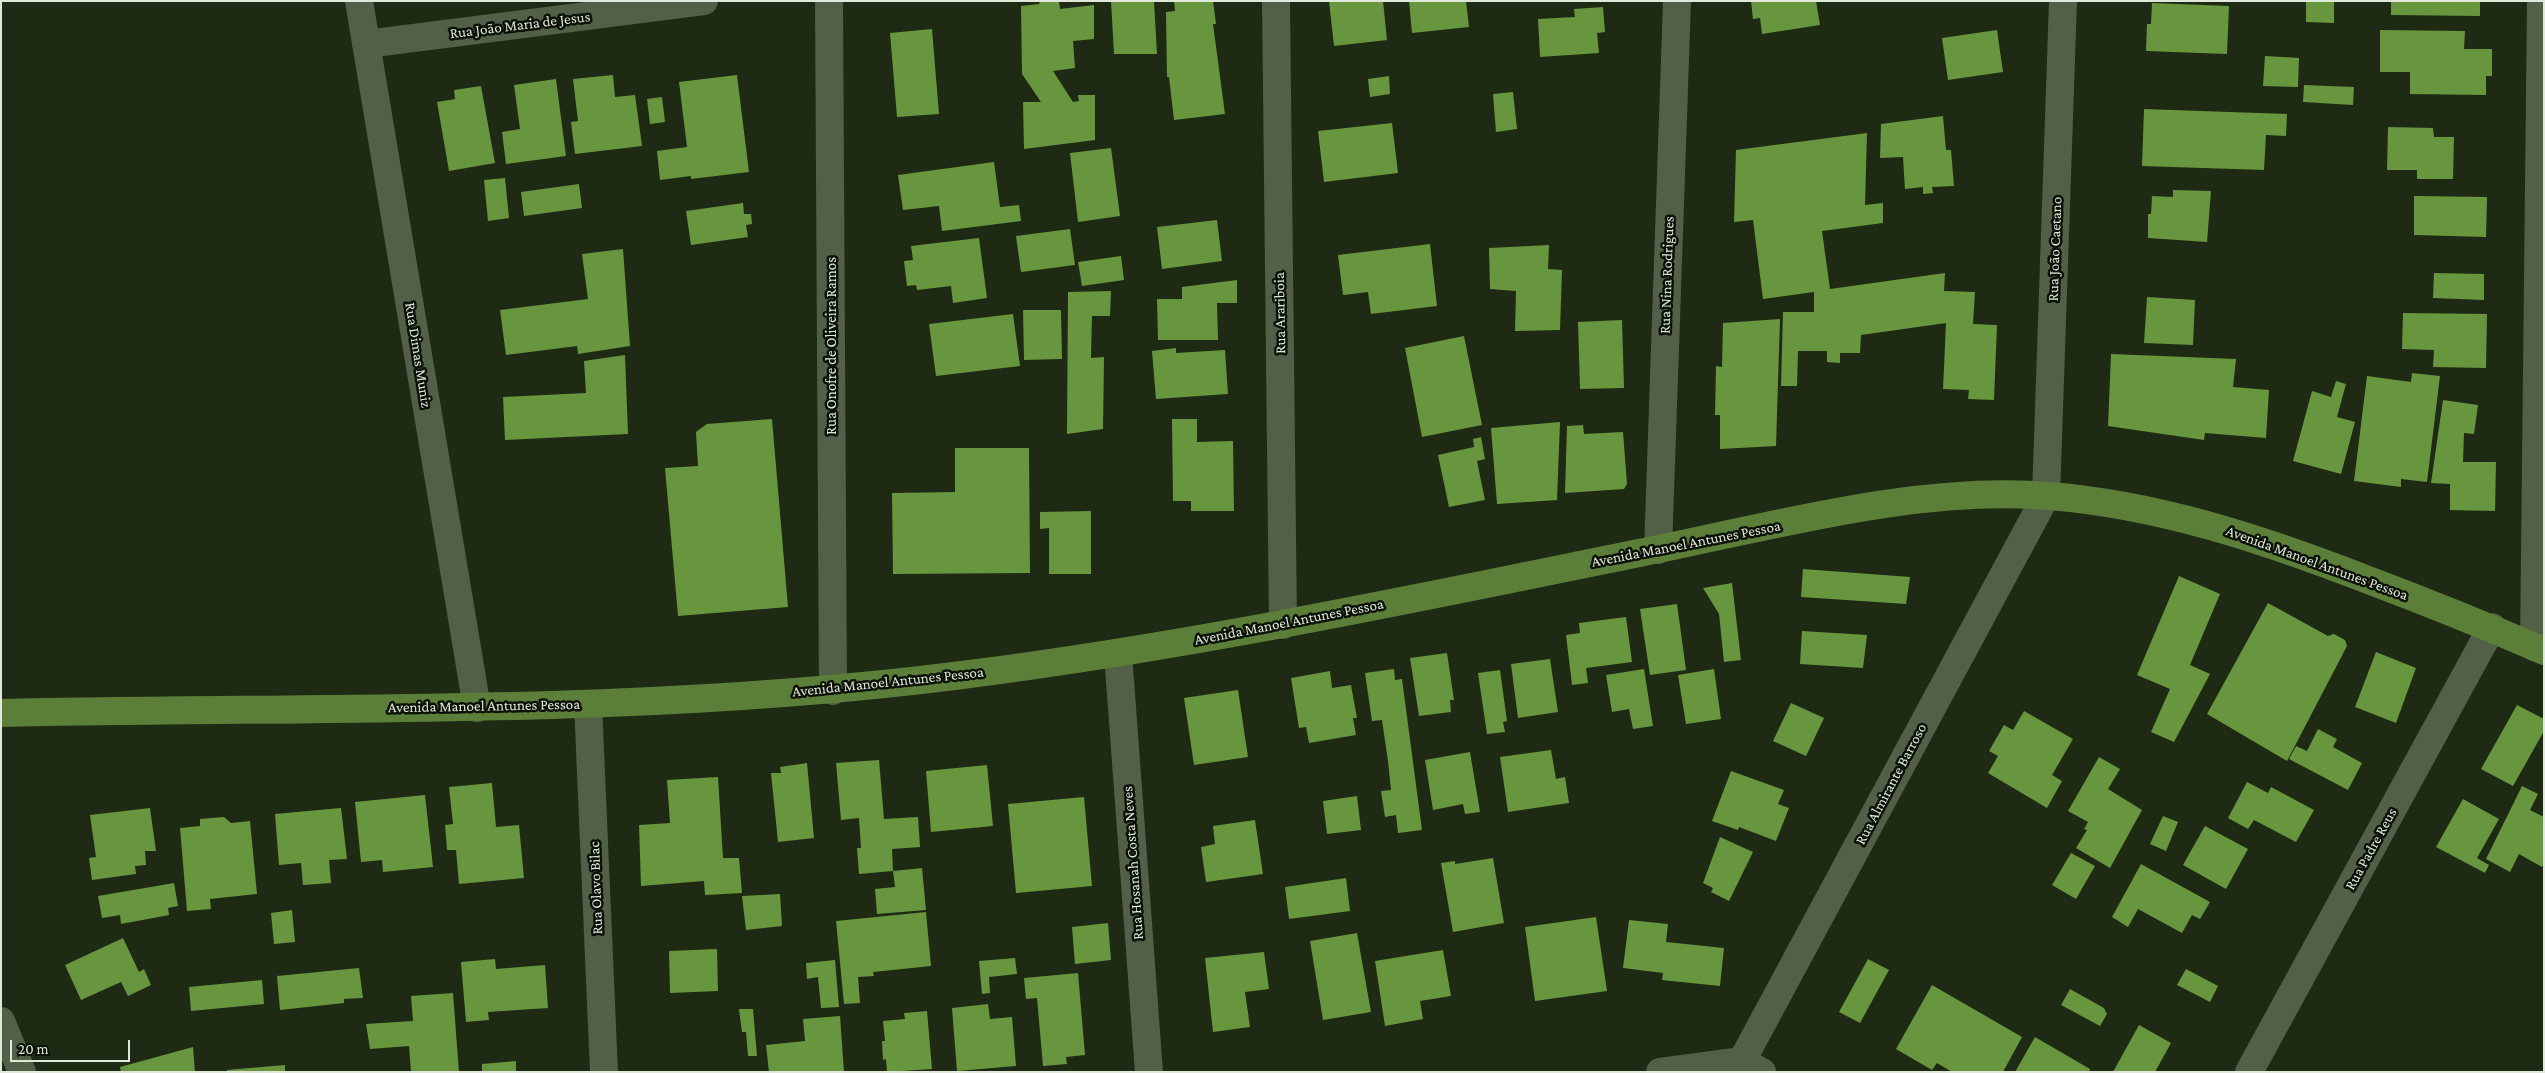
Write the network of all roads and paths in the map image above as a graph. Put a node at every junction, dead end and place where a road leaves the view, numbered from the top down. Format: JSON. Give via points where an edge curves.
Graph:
{"nodes":[{"id":1,"x":359,"y":1,"type":"edge"},
{"id":2,"x":704,"y":1,"type":"edge"},
{"id":3,"x":829,"y":1,"type":"edge"},
{"id":4,"x":1276,"y":1,"type":"edge"},
{"id":5,"x":1677,"y":1,"type":"edge"},
{"id":6,"x":2063,"y":1,"type":"edge"},
{"id":7,"x":2541,"y":1,"type":"edge"},
{"id":8,"x":366,"y":44,"type":"junction"},
{"id":9,"x":2046,"y":496,"type":"junction"},
{"id":10,"x":1658,"y":550,"type":"junction"},
{"id":11,"x":1283,"y":625,"type":"junction"},
{"id":12,"x":2492,"y":627,"type":"junction"},
{"id":13,"x":2539,"y":649,"type":"edge"},
{"id":14,"x":1118,"y":654,"type":"junction"},
{"id":15,"x":834,"y":690,"type":"junction"},
{"id":16,"x":588,"y":704,"type":"junction"},
{"id":17,"x":477,"y":708,"type":"junction"},
{"id":18,"x":1,"y":713,"type":"edge"},
{"id":19,"x":1,"y":1021,"type":"edge"},
{"id":20,"x":1747,"y":1068,"type":"edge"},
{"id":21,"x":22,"y":1072,"type":"edge"},
{"id":22,"x":604,"y":1072,"type":"edge"},
{"id":23,"x":1149,"y":1072,"type":"edge"},
{"id":24,"x":1660,"y":1072,"type":"edge"},
{"id":25,"x":2249,"y":1072,"type":"edge"}],
"edges":[{"from":1,"to":8,"type":"street","name":"Rua Dimas Muniz"},
{"from":2,"to":8,"type":"street","name":"Rua João Maria de Jesus"},
{"from":3,"to":15,"type":"street","name":"Rua Onofre de Oliveira Ramos"},
{"from":4,"to":11,"type":"street","name":"Rua Arariboia"},
{"from":5,"to":10,"type":"street","name":"Rua Nina Rodrigues"},
{"from":6,"to":9,"type":"street","name":"Rua João Caetano"},
{"from":7,"to":13,"type":"street"},
{"from":8,"to":17,"type":"street","name":"Rua Dimas Muniz"},
{"from":9,"to":10,"type":"main road","name":"Avenida Manoel Antunes Pessoa","via":[[1977,495],[1870,506]]},
{"from":9,"to":12,"type":"main road","name":"Avenida Manoel Antunes Pessoa","via":[[2130,506],[2208,525],[2289,549]]},
{"from":9,"to":20,"type":"street","name":"Rua Almirante Barroso"},
{"from":10,"to":11,"type":"main road","name":"Avenida Manoel Antunes Pessoa"},
{"from":11,"to":14,"type":"main road","name":"Avenida Manoel Antunes Pessoa"},
{"from":12,"to":13,"type":"main road","name":"Avenida Manoel Antunes Pessoa"},
{"from":12,"to":25,"type":"street","name":"Rua Padre Reus"},
{"from":14,"to":15,"type":"main road","name":"Avenida Manoel Antunes Pessoa"},
{"from":14,"to":23,"type":"street","name":"Rua Hosanah Costa Neves"},
{"from":15,"to":16,"type":"main road","name":"Avenida Manoel Antunes Pessoa"},
{"from":16,"to":17,"type":"main road","name":"Avenida Manoel Antunes Pessoa"},
{"from":16,"to":22,"type":"street","name":"Rua Olavo Bilac"},
{"from":17,"to":18,"type":"main road","name":"Avenida Manoel Antunes Pessoa"},
{"from":19,"to":21,"type":"street"},
{"from":20,"to":24,"type":"street"}]}
